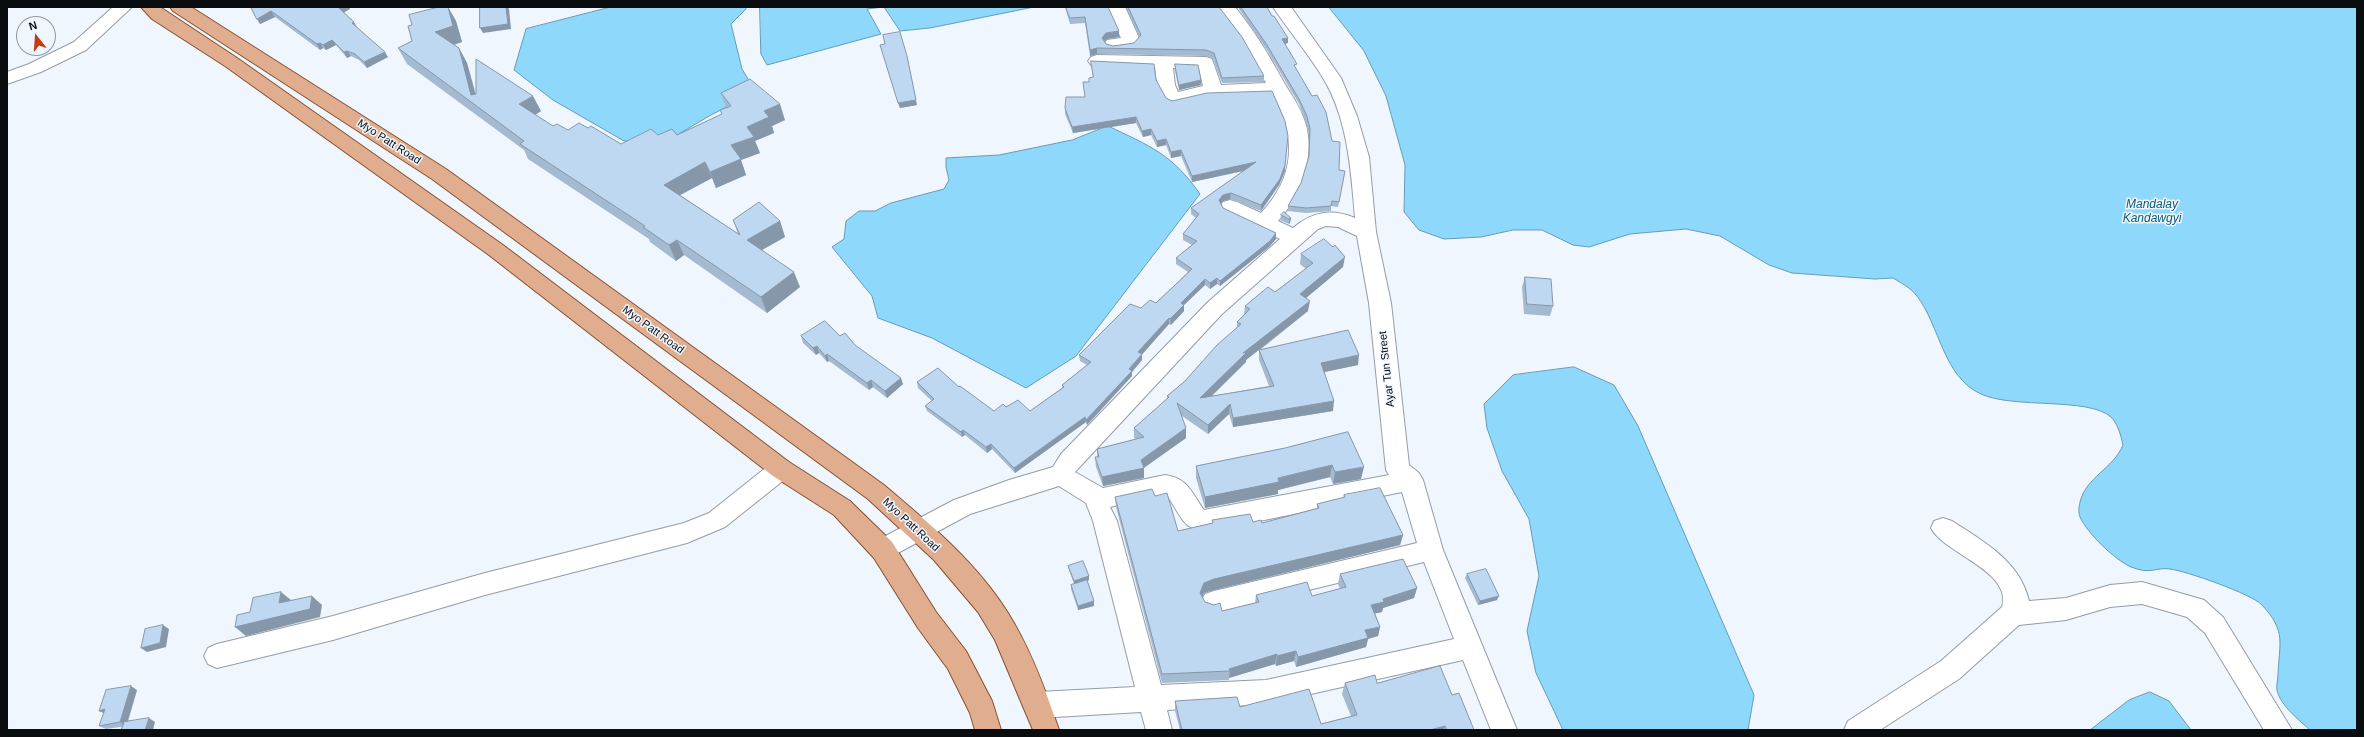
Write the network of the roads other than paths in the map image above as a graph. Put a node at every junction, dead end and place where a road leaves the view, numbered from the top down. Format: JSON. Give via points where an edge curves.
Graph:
{"nodes":[{"id":1,"x":123,"y":7,"type":"edge"},
{"id":2,"x":150,"y":7,"type":"edge"},
{"id":3,"x":179,"y":7,"type":"edge"},
{"id":4,"x":1116,"y":7,"type":"edge"},
{"id":5,"x":1282,"y":7,"type":"edge"},
{"id":6,"x":1227,"y":9,"type":"dead end"},
{"id":7,"x":202,"y":33,"type":"junction"},
{"id":8,"x":1113,"y":44,"type":"edge"},
{"id":9,"x":1097,"y":61,"type":"edge"},
{"id":10,"x":1163,"y":62,"type":"junction"},
{"id":11,"x":7,"y":78,"type":"edge"},
{"id":12,"x":1278,"y":89,"type":"junction"},
{"id":13,"x":1214,"y":91,"type":"junction"},
{"id":14,"x":1230,"y":207,"type":"dead end"},
{"id":15,"x":1265,"y":222,"type":"junction"},
{"id":16,"x":1366,"y":232,"type":"junction"},
{"id":17,"x":522,"y":234,"type":"junction"},
{"id":18,"x":1296,"y":238,"type":"junction"},
{"id":19,"x":496,"y":250,"type":"junction"},
{"id":20,"x":781,"y":469,"type":"junction"},
{"id":21,"x":1061,"y":475,"type":"junction"},
{"id":22,"x":1411,"y":480,"type":"junction"},
{"id":23,"x":1100,"y":499,"type":"junction"},
{"id":24,"x":1943,"y":528,"type":"dead end"},
{"id":25,"x":920,"y":531,"type":"junction"},
{"id":26,"x":884,"y":550,"type":"junction"},
{"id":27,"x":1431,"y":550,"type":"junction"},
{"id":28,"x":1214,"y":602,"type":"dead end"},
{"id":29,"x":2013,"y":614,"type":"junction"},
{"id":30,"x":1470,"y":647,"type":"junction"},
{"id":31,"x":217,"y":656,"type":"dead end"},
{"id":32,"x":1151,"y":698,"type":"junction"},
{"id":33,"x":1038,"y":705,"type":"junction"},
{"id":34,"x":988,"y":730,"type":"edge"},
{"id":35,"x":1046,"y":730,"type":"edge"},
{"id":36,"x":1159,"y":730,"type":"edge"},
{"id":37,"x":1503,"y":730,"type":"edge"},
{"id":38,"x":1857,"y":730,"type":"edge"},
{"id":39,"x":2279,"y":730,"type":"edge"}],
"edges":[{"from":1,"to":11,"type":"street","via":[[80,46],[35,68]]},
{"from":2,"to":7,"type":"main road","name":"Myo Patt Road","via":[[158,15]]},
{"from":3,"to":7,"type":"main road","name":"Myo Patt Road"},
{"from":4,"to":8,"type":"street","via":[[1130,40],[1128,43]]},
{"from":5,"to":16,"type":"street","name":"Ayar Tun Street","via":[[1332,78],[1348,116],[1360,157]]},
{"from":6,"to":12,"type":"street","via":[[1254,45]]},
{"from":7,"to":17,"type":"main road","name":"Myo Patt Road","via":[[439,174]]},
{"from":7,"to":19,"type":"main road","name":"Myo Patt Road","via":[[231,62]]},
{"from":9,"to":10,"type":"street"},
{"from":10,"to":13,"type":"street","via":[[1206,63]]},
{"from":10,"to":13,"type":"street","via":[[1166,85],[1173,99]]},
{"from":12,"to":13,"type":"street"},
{"from":12,"to":15,"type":"street","via":[[1297,125],[1299,156],[1292,185],[1280,208]]},
{"from":14,"to":15,"type":"street"},
{"from":15,"to":18,"type":"street"},
{"from":16,"to":18,"type":"street","via":[[1342,220],[1324,218],[1311,224]]},
{"from":16,"to":22,"type":"street","name":"Ayar Tun Street","via":[[1380,303],[1398,470]]},
{"from":17,"to":19,"type":"main road"},
{"from":17,"to":25,"type":"main road","name":"Myo Patt Road","via":[[876,492]]},
{"from":18,"to":21,"type":"street","via":[[1215,308],[1070,461]]},
{"from":19,"to":20,"type":"main road","name":"Myo Patt Road"},
{"from":20,"to":26,"type":"main road","name":"Myo Patt Road","via":[[842,508]]},
{"from":20,"to":31,"type":"street","via":[[716,520],[686,533],[485,584],[333,628]]},
{"from":21,"to":23,"type":"street"},
{"from":21,"to":25,"type":"street","via":[[962,507]]},
{"from":22,"to":23,"type":"street","via":[[1200,521],[1196,519],[1181,494],[1170,485]]},
{"from":22,"to":27,"type":"street","name":"Ayar Tun Street"},
{"from":23,"to":32,"type":"street","via":[[1097,504],[1105,521]]},
{"from":24,"to":29,"type":"street","via":[[2006,575],[2016,590],[2018,604]]},
{"from":25,"to":26,"type":"street"},
{"from":25,"to":33,"type":"main road","name":"Myo Patt Road","via":[[967,580],[999,621]]},
{"from":26,"to":34,"type":"main road","name":"Myo Patt Road","via":[[927,620],[957,660],[983,710]]},
{"from":27,"to":28,"type":"street"},
{"from":27,"to":30,"type":"street","name":"Ayar Tun Street"},
{"from":29,"to":38,"type":"street","via":[[1950,670]]},
{"from":29,"to":39,"type":"street","via":[[2066,609],[2110,596],[2142,593],[2195,608],[2214,625]]},
{"from":30,"to":32,"type":"street","via":[[1266,692]]},
{"from":30,"to":37,"type":"street","name":"Ayar Tun Street"},
{"from":32,"to":33,"type":"street"},
{"from":32,"to":36,"type":"street"},
{"from":33,"to":35,"type":"main road","name":"Myo Patt Road"}]}
